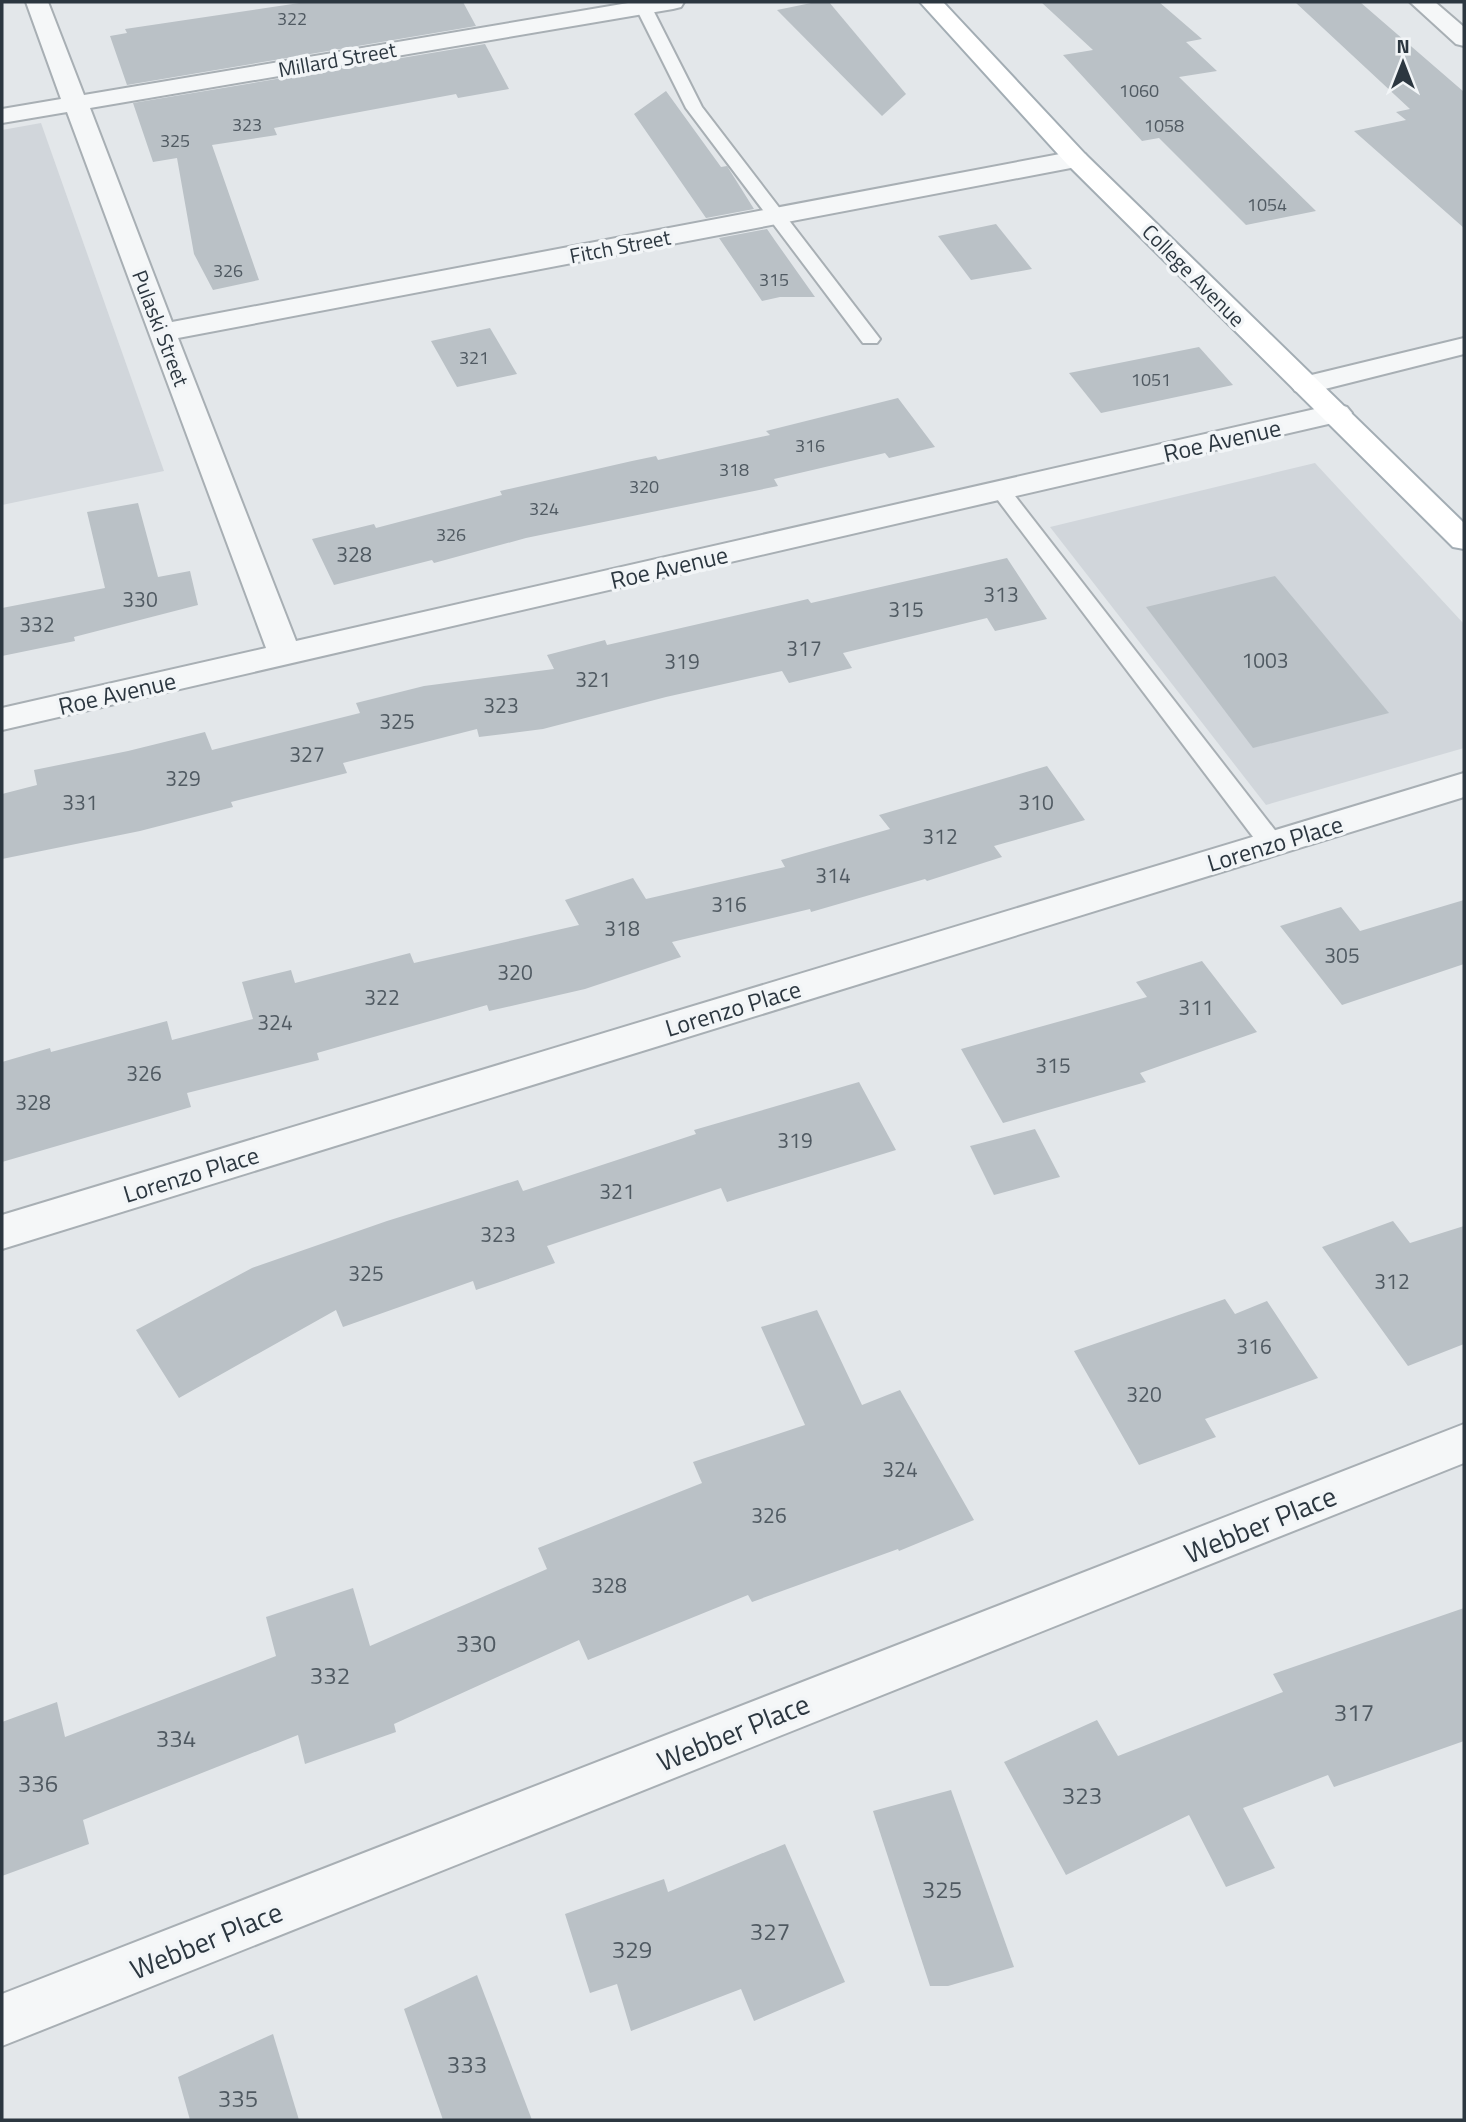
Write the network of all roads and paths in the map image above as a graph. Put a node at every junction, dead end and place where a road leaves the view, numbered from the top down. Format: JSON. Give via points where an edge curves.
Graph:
{"nodes":[{"id":1,"x":37,"y":2,"type":"edge"},
{"id":2,"x":673,"y":2,"type":"edge"},
{"id":3,"x":931,"y":2,"type":"edge"},
{"id":4,"x":1421,"y":2,"type":"edge"},
{"id":5,"x":642,"y":4,"type":"edge"},
{"id":6,"x":1464,"y":39,"type":"edge"},
{"id":7,"x":75,"y":103,"type":"junction"},
{"id":8,"x":2,"y":116,"type":"edge"},
{"id":9,"x":1076,"y":159,"type":"junction"},
{"id":10,"x":776,"y":216,"type":"junction"},
{"id":11,"x":164,"y":332,"type":"junction"},
{"id":12,"x":870,"y":339,"type":"dead end"},
{"id":13,"x":1464,"y":346,"type":"edge"},
{"id":14,"x":1305,"y":385,"type":"junction"},
{"id":15,"x":1337,"y":414,"type":"junction"},
{"id":16,"x":1001,"y":491,"type":"junction"},
{"id":17,"x":1464,"y":540,"type":"edge"},
{"id":18,"x":285,"y":655,"type":"junction"},
{"id":19,"x":2,"y":719,"type":"edge"},
{"id":20,"x":1464,"y":785,"type":"edge"},
{"id":21,"x":1272,"y":844,"type":"junction"},
{"id":22,"x":2,"y":1232,"type":"edge"},
{"id":23,"x":1464,"y":1443,"type":"edge"},
{"id":24,"x":2,"y":2020,"type":"edge"}],
"edges":[{"from":1,"to":7,"type":"street","name":"Pulaski Street"},
{"from":2,"to":5,"type":"street","name":"Millard Street"},
{"from":3,"to":9,"type":"main road","name":"College Avenue"},
{"from":4,"to":6,"type":"street"},
{"from":5,"to":7,"type":"street","name":"Millard Street"},
{"from":5,"to":10,"type":"lane","via":[[694,108]]},
{"from":7,"to":8,"type":"street","name":"Millard Street"},
{"from":7,"to":11,"type":"street","name":"Pulaski Street"},
{"from":9,"to":10,"type":"street","name":"Fitch Street"},
{"from":9,"to":14,"type":"main road","name":"College Avenue"},
{"from":10,"to":11,"type":"street","name":"Fitch Street"},
{"from":10,"to":12,"type":"lane"},
{"from":11,"to":18,"type":"street","name":"Pulaski Street"},
{"from":13,"to":14,"type":"street"},
{"from":14,"to":15,"type":"main road","name":"College Avenue"},
{"from":15,"to":16,"type":"street","name":"Roe Avenue"},
{"from":15,"to":17,"type":"main road","name":"College Avenue"},
{"from":16,"to":18,"type":"street","name":"Roe Avenue"},
{"from":16,"to":21,"type":"lane"},
{"from":18,"to":19,"type":"street","name":"Roe Avenue"},
{"from":20,"to":21,"type":"street","name":"Lorenzo Place"},
{"from":21,"to":22,"type":"street","name":"Lorenzo Place"},
{"from":23,"to":24,"type":"street","name":"Webber Place"}]}
